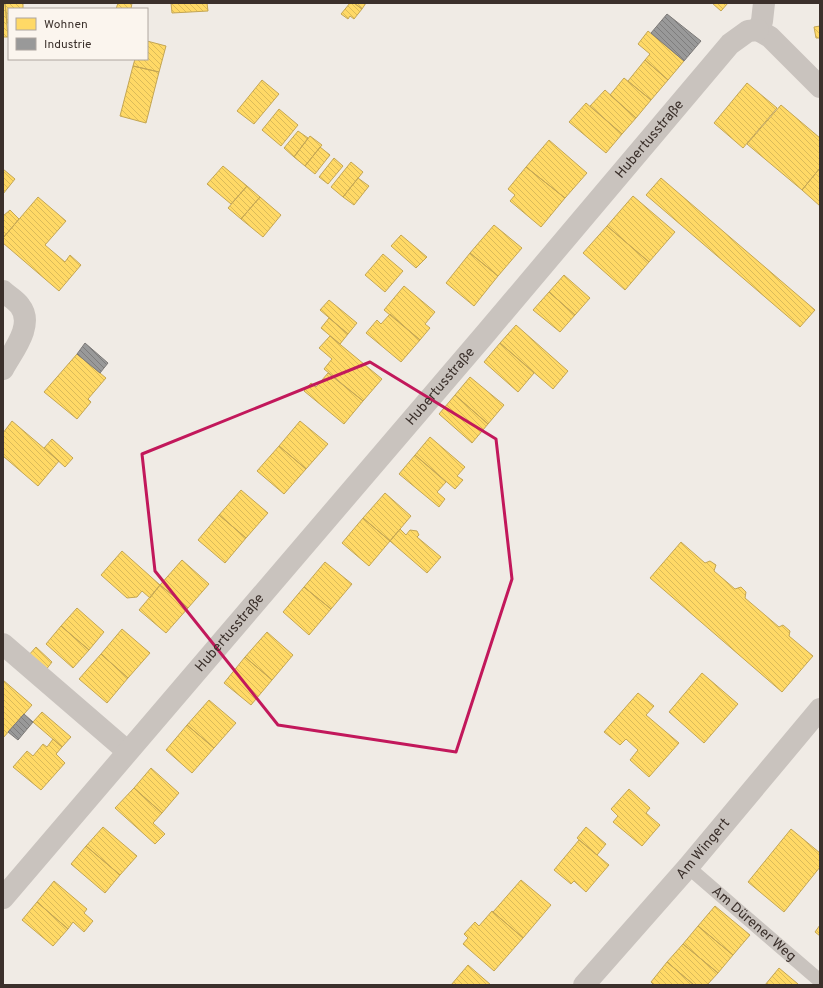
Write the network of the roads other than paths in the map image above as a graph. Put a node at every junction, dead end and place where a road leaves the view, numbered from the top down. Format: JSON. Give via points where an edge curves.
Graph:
{"nodes":[{"id":1,"x":764,"y":3,"type":"edge"},
{"id":2,"x":758,"y":30,"type":"junction"},
{"id":3,"x":820,"y":87,"type":"edge"},
{"id":4,"x":3,"y":291,"type":"edge"},
{"id":5,"x":3,"y":369,"type":"edge"},
{"id":6,"x":3,"y":644,"type":"edge"},
{"id":7,"x":817,"y":718,"type":"edge"},
{"id":8,"x":127,"y":751,"type":"junction"},
{"id":9,"x":688,"y":866,"type":"junction"},
{"id":10,"x":3,"y":898,"type":"edge"},
{"id":11,"x":820,"y":981,"type":"edge"},
{"id":12,"x":584,"y":985,"type":"edge"}],
"edges":[{"from":1,"to":2,"type":"street"},
{"from":2,"to":3,"type":"street","via":[[770,37]]},
{"from":2,"to":8,"type":"street","name":"Hubertusstraße","via":[[748,31],[730,44]]},
{"from":4,"to":5,"type":"street","via":[[20,306],[25,317],[24,331]]},
{"from":6,"to":8,"type":"street"},
{"from":7,"to":9,"type":"street","name":"Am Wingert"},
{"from":8,"to":10,"type":"street","name":"Hubertusstraße"},
{"from":9,"to":11,"type":"lane","name":"Am Dürener Weg"},
{"from":9,"to":12,"type":"street","name":"Am Wingert"}]}
